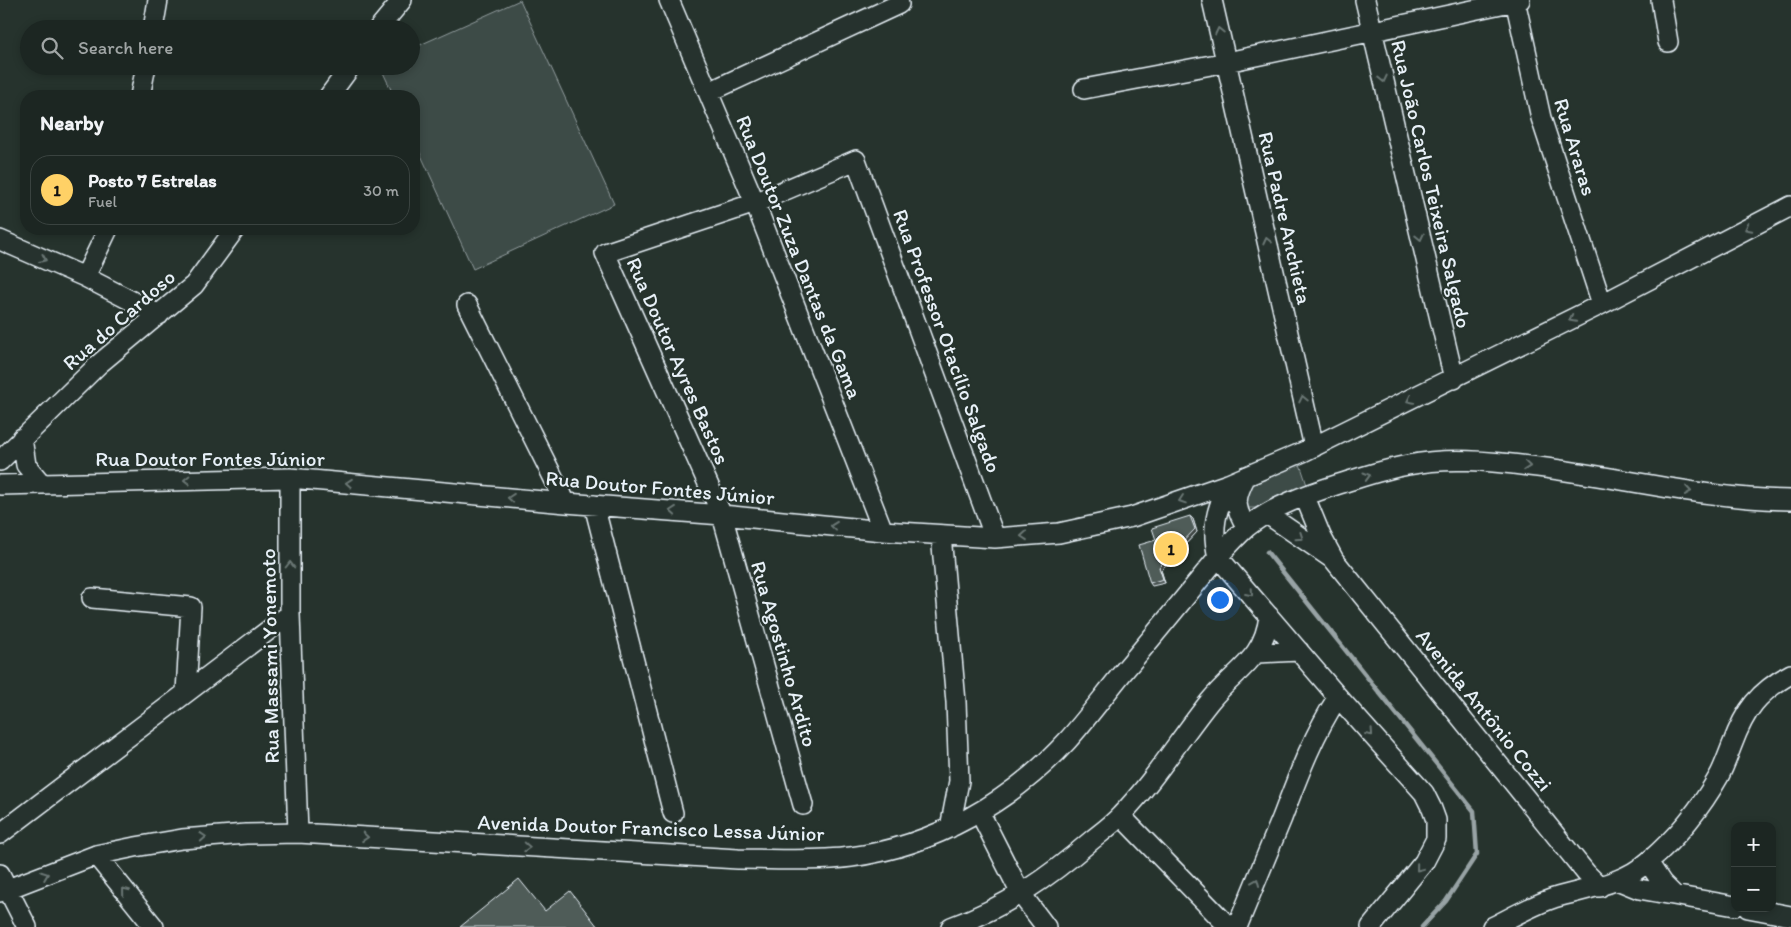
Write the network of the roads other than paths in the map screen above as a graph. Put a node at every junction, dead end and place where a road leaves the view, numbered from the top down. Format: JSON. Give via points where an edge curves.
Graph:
{"nodes":[{"id":1,"x":158,"y":0,"type":"edge"},
{"id":2,"x":402,"y":0,"type":"edge"},
{"id":3,"x":669,"y":0,"type":"edge"},
{"id":4,"x":1212,"y":0,"type":"edge"},
{"id":5,"x":1365,"y":0,"type":"edge"},
{"id":6,"x":1516,"y":0,"type":"edge"},
{"id":7,"x":1661,"y":0,"type":"edge"},
{"id":8,"x":899,"y":4,"type":"dead end"},
{"id":9,"x":155,"y":20,"type":"edge"},
{"id":10,"x":385,"y":20,"type":"edge"},
{"id":11,"x":1372,"y":31,"type":"junction"},
{"id":12,"x":1668,"y":42,"type":"dead end"},
{"id":13,"x":1227,"y":62,"type":"junction"},
{"id":14,"x":144,"y":75,"type":"edge"},
{"id":15,"x":344,"y":75,"type":"edge"},
{"id":16,"x":1084,"y":89,"type":"dead end"},
{"id":17,"x":141,"y":90,"type":"edge"},
{"id":18,"x":333,"y":90,"type":"edge"},
{"id":19,"x":708,"y":92,"type":"junction"},
{"id":20,"x":755,"y":203,"type":"junction"},
{"id":21,"x":1791,"y":206,"type":"edge"},
{"id":22,"x":105,"y":235,"type":"edge"},
{"id":23,"x":231,"y":235,"type":"edge"},
{"id":24,"x":0,"y":240,"type":"edge"},
{"id":25,"x":85,"y":277,"type":"junction"},
{"id":26,"x":1602,"y":304,"type":"junction"},
{"id":27,"x":467,"y":305,"type":"dead end"},
{"id":28,"x":159,"y":315,"type":"junction"},
{"id":29,"x":1454,"y":379,"type":"junction"},
{"id":30,"x":22,"y":438,"type":"junction"},
{"id":31,"x":1309,"y":450,"type":"junction"},
{"id":32,"x":0,"y":461,"type":"edge"},
{"id":33,"x":1246,"y":476,"type":"junction"},
{"id":34,"x":290,"y":478,"type":"junction"},
{"id":35,"x":41,"y":483,"type":"junction"},
{"id":36,"x":1228,"y":484,"type":"junction"},
{"id":37,"x":0,"y":485,"type":"edge"},
{"id":38,"x":1312,"y":494,"type":"junction"},
{"id":39,"x":1791,"y":500,"type":"edge"},
{"id":40,"x":566,"y":503,"type":"junction"},
{"id":41,"x":594,"y":505,"type":"junction"},
{"id":42,"x":1267,"y":514,"type":"junction"},
{"id":43,"x":722,"y":515,"type":"junction"},
{"id":44,"x":1247,"y":527,"type":"junction"},
{"id":45,"x":883,"y":531,"type":"junction"},
{"id":46,"x":941,"y":535,"type":"junction"},
{"id":47,"x":995,"y":538,"type":"junction"},
{"id":48,"x":1218,"y":557,"type":"junction"},
{"id":49,"x":1334,"y":560,"type":"junction"},
{"id":50,"x":92,"y":598,"type":"dead end"},
{"id":51,"x":290,"y":614,"type":"junction"},
{"id":52,"x":1269,"y":616,"type":"junction"},
{"id":53,"x":1299,"y":651,"type":"junction"},
{"id":54,"x":1257,"y":653,"type":"junction"},
{"id":55,"x":1788,"y":677,"type":"edge"},
{"id":56,"x":186,"y":692,"type":"junction"},
{"id":57,"x":1338,"y":697,"type":"junction"},
{"id":58,"x":803,"y":805,"type":"dead end"},
{"id":59,"x":673,"y":813,"type":"dead end"},
{"id":60,"x":980,"y":813,"type":"junction"},
{"id":61,"x":1121,"y":816,"type":"junction"},
{"id":62,"x":950,"y":828,"type":"junction"},
{"id":63,"x":298,"y":833,"type":"junction"},
{"id":64,"x":0,"y":834,"type":"edge"},
{"id":65,"x":96,"y":855,"type":"junction"},
{"id":66,"x":1648,"y":862,"type":"junction"},
{"id":67,"x":1609,"y":884,"type":"junction"},
{"id":68,"x":2,"y":885,"type":"edge"},
{"id":69,"x":1021,"y":894,"type":"junction"},
{"id":70,"x":1674,"y":895,"type":"junction"},
{"id":71,"x":1731,"y":905,"type":"edge"},
{"id":72,"x":1770,"y":912,"type":"edge"},
{"id":73,"x":1791,"y":916,"type":"edge"},
{"id":74,"x":28,"y":927,"type":"edge"},
{"id":75,"x":154,"y":927,"type":"edge"},
{"id":76,"x":951,"y":927,"type":"edge"},
{"id":77,"x":1046,"y":927,"type":"edge"},
{"id":78,"x":1229,"y":927,"type":"edge"},
{"id":79,"x":1237,"y":927,"type":"edge"},
{"id":80,"x":1371,"y":927,"type":"edge"},
{"id":81,"x":1492,"y":927,"type":"edge"}],
"edges":[{"from":1,"to":9,"type":"street"},
{"from":2,"to":10,"type":"street"},
{"from":3,"to":19,"type":"street","name":"Rua Doutor Zuza Dantas da Gama"},
{"from":13,"to":4,"type":"street","name":"Rua Padre Anchieta","one_way":true},
{"from":5,"to":11,"type":"street","name":"Rua João Carlos Teixeira Salgado"},
{"from":6,"to":11,"type":"street"},
{"from":6,"to":26,"type":"street","name":"Rua Araras","via":[[1541,118]]},
{"from":7,"to":12,"type":"street"},
{"from":8,"to":19,"type":"street"},
{"from":11,"to":13,"type":"street"},
{"from":11,"to":29,"type":"street","name":"Rua João Carlos Teixeira Salgado","one_way":true},
{"from":13,"to":16,"type":"street"},
{"from":31,"to":13,"type":"street","name":"Rua Padre Anchieta","one_way":true},
{"from":14,"to":17,"type":"street"},
{"from":15,"to":18,"type":"street"},
{"from":19,"to":20,"type":"street","name":"Rua Doutor Zuza Dantas da Gama"},
{"from":20,"to":43,"type":"street","name":"Rua Doutor Ayres Bastos","via":[[605,253]]},
{"from":20,"to":45,"type":"street","name":"Rua Doutor Zuza Dantas da Gama"},
{"from":20,"to":47,"type":"street","name":"Rua Professor Otacílio Salgado","via":[[856,160]]},
{"from":21,"to":26,"type":"street","name":"Rua Doutor Fontes Júnior","one_way":true},
{"from":22,"to":25,"type":"street"},
{"from":23,"to":28,"type":"street","name":"Rua do Cardoso","via":[[194,285]]},
{"from":24,"to":25,"type":"street","one_way":true},
{"from":25,"to":28,"type":"street"},
{"from":26,"to":29,"type":"street","name":"Rua Doutor Fontes Júnior","one_way":true},
{"from":27,"to":40,"type":"street"},
{"from":28,"to":30,"type":"street","name":"Rua do Cardoso","via":[[99,364]]},
{"from":29,"to":31,"type":"street","name":"Rua Doutor Fontes Júnior","one_way":true},
{"from":30,"to":32,"type":"street","name":"Rua do Cardoso"},
{"from":30,"to":35,"type":"street","via":[[26,465]]},
{"from":31,"to":33,"type":"street","name":"Rua Doutor Fontes Júnior"},
{"from":33,"to":36,"type":"street","name":"Rua Doutor Fontes Júnior"},
{"from":33,"to":44,"type":"street","via":[[1237,493],[1236,503]]},
{"from":34,"to":35,"type":"street","name":"Rua Doutor Fontes Júnior","one_way":true},
{"from":40,"to":34,"type":"street","name":"Rua Doutor Fontes Júnior","one_way":true},
{"from":51,"to":34,"type":"street","name":"Rua Massami Yonemoto","one_way":true},
{"from":35,"to":37,"type":"street","name":"Rua Doutor Fontes Júnior"},
{"from":36,"to":47,"type":"street","name":"Rua Doutor Fontes Júnior","one_way":true,"via":[[1132,517],[1059,533]]},
{"from":36,"to":48,"type":"street","via":[[1218,506],[1214,526]]},
{"from":38,"to":39,"type":"street","one_way":true,"via":[[1409,464],[1446,461],[1572,470],[1752,500]]},
{"from":38,"to":42,"type":"street","name":"Avenida Doutor Francisco Lessa Júnior"},
{"from":38,"to":49,"type":"street","name":"Avenida Antônio Cozzi","via":[[1321,536]]},
{"from":40,"to":41,"type":"street","name":"Rua Doutor Fontes Júnior"},
{"from":43,"to":41,"type":"street","name":"Rua Doutor Fontes Júnior","one_way":true},
{"from":41,"to":59,"type":"street"},
{"from":42,"to":44,"type":"street","name":"Avenida Doutor Francisco Lessa Júnior"},
{"from":42,"to":49,"type":"street","name":"Avenida Antônio Cozzi","one_way":true},
{"from":45,"to":43,"type":"street","name":"Rua Doutor Fontes Júnior","one_way":true},
{"from":43,"to":58,"type":"street","name":"Rua Agostinho Ardito"},
{"from":44,"to":48,"type":"street","name":"Avenida Doutor Francisco Lessa Júnior"},
{"from":45,"to":46,"type":"street","name":"Rua Doutor Fontes Júnior"},
{"from":46,"to":47,"type":"street","name":"Rua Doutor Fontes Júnior"},
{"from":46,"to":62,"type":"street","via":[[956,702],[959,781]]},
{"from":48,"to":52,"type":"street","one_way":true},
{"from":48,"to":60,"type":"street","name":"Avenida Doutor Francisco Lessa Júnior","via":[[1067,742],[1030,776]]},
{"from":49,"to":67,"type":"street","name":"Avenida Antônio Cozzi","via":[[1586,873]]},
{"from":50,"to":56,"type":"street","via":[[191,607]]},
{"from":51,"to":56,"type":"street"},
{"from":51,"to":63,"type":"street","name":"Rua Massami Yonemoto"},
{"from":52,"to":53,"type":"street"},
{"from":52,"to":54,"type":"street"},
{"from":53,"to":54,"type":"street"},
{"from":53,"to":57,"type":"street"},
{"from":54,"to":61,"type":"street","via":[[1211,699]]},
{"from":55,"to":66,"type":"street","via":[[1760,694],[1750,706],[1720,775],[1702,804]]},
{"from":56,"to":64,"type":"street"},
{"from":79,"to":57,"type":"street","one_way":true,"via":[[1308,749]]},
{"from":57,"to":80,"type":"street","one_way":true,"via":[[1424,793],[1436,820],[1436,839],[1424,862]]},
{"from":60,"to":62,"type":"street","name":"Avenida Doutor Francisco Lessa Júnior"},
{"from":60,"to":69,"type":"street"},
{"from":61,"to":69,"type":"street"},
{"from":61,"to":78,"type":"street"},
{"from":63,"to":62,"type":"street","name":"Avenida Doutor Francisco Lessa Júnior","one_way":true,"via":[[809,860],[852,857],[897,847]]},
{"from":65,"to":63,"type":"street","name":"Avenida Doutor Francisco Lessa Júnior","one_way":true,"via":[[182,838]]},
{"from":68,"to":65,"type":"street","name":"Avenida Doutor Francisco Lessa Júnior","one_way":true},
{"from":75,"to":65,"type":"street","one_way":true},
{"from":66,"to":67,"type":"street"},
{"from":66,"to":70,"type":"street"},
{"from":67,"to":70,"type":"street","name":"Avenida Antônio Cozzi"},
{"from":67,"to":81,"type":"street","via":[[1554,898]]},
{"from":68,"to":74,"type":"street"},
{"from":69,"to":76,"type":"street"},
{"from":69,"to":77,"type":"street"},
{"from":70,"to":71,"type":"street","name":"Avenida Antônio Cozzi"},
{"from":72,"to":73,"type":"street"}]}
